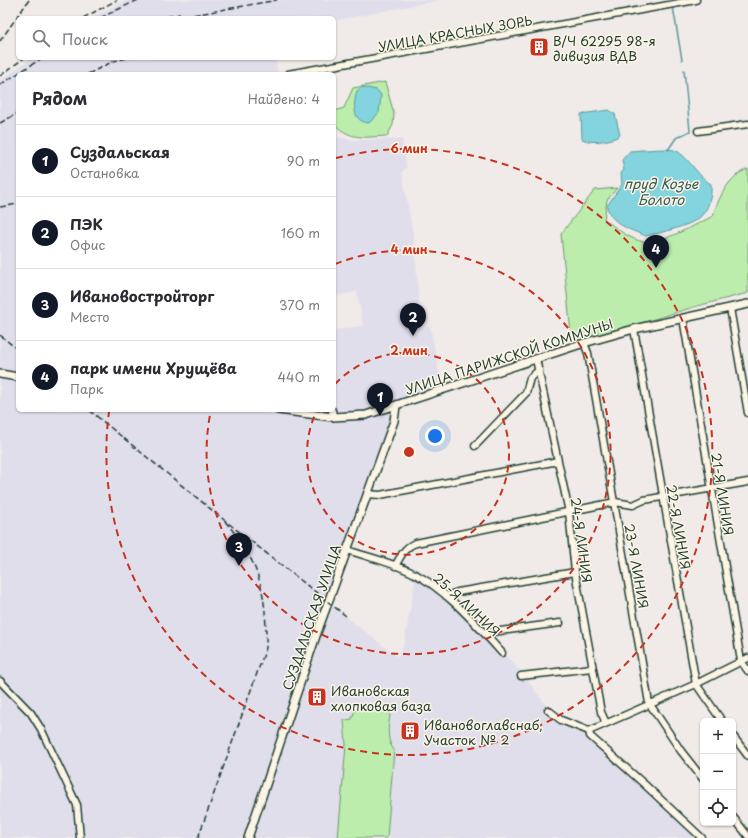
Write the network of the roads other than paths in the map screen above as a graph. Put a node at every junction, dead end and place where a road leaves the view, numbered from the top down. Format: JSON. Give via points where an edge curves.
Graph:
{"nodes":[{"id":1,"x":696,"y":0,"type":"edge"},
{"id":2,"x":299,"y":72,"type":"edge"},
{"id":3,"x":748,"y":124,"type":"edge"},
{"id":4,"x":698,"y":130,"type":"dead end"},
{"id":5,"x":748,"y":304,"type":"edge"},
{"id":6,"x":730,"y":308,"type":"junction"},
{"id":7,"x":683,"y":318,"type":"junction"},
{"id":8,"x":634,"y":329,"type":"junction"},
{"id":9,"x":584,"y":343,"type":"junction"},
{"id":10,"x":536,"y":359,"type":"junction"},
{"id":11,"x":538,"y":370,"type":"junction"},
{"id":12,"x":0,"y":374,"type":"edge"},
{"id":13,"x":16,"y":376,"type":"edge"},
{"id":14,"x":396,"y":406,"type":"junction"},
{"id":15,"x":314,"y":412,"type":"edge"},
{"id":16,"x":332,"y":413,"type":"edge"},
{"id":17,"x":748,"y":413,"type":"edge"},
{"id":18,"x":475,"y":446,"type":"dead end"},
{"id":19,"x":558,"y":461,"type":"junction"},
{"id":20,"x":748,"y":482,"type":"edge"},
{"id":21,"x":711,"y":488,"type":"junction"},
{"id":22,"x":367,"y":494,"type":"junction"},
{"id":23,"x":663,"y":498,"type":"junction"},
{"id":24,"x":614,"y":502,"type":"junction"},
{"id":25,"x":569,"y":512,"type":"junction"},
{"id":26,"x":347,"y":550,"type":"junction"},
{"id":27,"x":395,"y":566,"type":"junction"},
{"id":28,"x":575,"y":572,"type":"junction"},
{"id":29,"x":446,"y":596,"type":"junction"},
{"id":30,"x":560,"y":623,"type":"dead end"},
{"id":31,"x":485,"y":633,"type":"junction"},
{"id":32,"x":502,"y":652,"type":"dead end"},
{"id":33,"x":748,"y":658,"type":"edge"},
{"id":34,"x":741,"y":661,"type":"junction"},
{"id":35,"x":592,"y":668,"type":"junction"},
{"id":36,"x":748,"y":671,"type":"edge"},
{"id":37,"x":521,"y":676,"type":"dead end"},
{"id":38,"x":0,"y":681,"type":"edge"},
{"id":39,"x":696,"y":684,"type":"junction"},
{"id":40,"x":649,"y":703,"type":"junction"},
{"id":41,"x":548,"y":710,"type":"dead end"},
{"id":42,"x":720,"y":718,"type":"edge"},
{"id":43,"x":606,"y":723,"type":"junction"},
{"id":44,"x":589,"y":731,"type":"junction"},
{"id":45,"x":736,"y":740,"type":"edge"},
{"id":46,"x":748,"y":756,"type":"edge"},
{"id":47,"x":700,"y":775,"type":"edge"},
{"id":48,"x":736,"y":821,"type":"edge"},
{"id":49,"x":748,"y":836,"type":"edge"},
{"id":50,"x":80,"y":838,"type":"edge"},
{"id":51,"x":248,"y":838,"type":"edge"},
{"id":52,"x":702,"y":838,"type":"edge"}],
"edges":[{"from":1,"to":2,"type":"street","name":"УЛИЦА КРАСНЫХ ЗОРЬ"},
{"from":3,"to":4,"type":"street"},
{"from":5,"to":6,"type":"main road","name":"УЛИЦА ПАРИЖСКОЙ КОММУНЫ"},
{"from":6,"to":7,"type":"main road","name":"УЛИЦА ПАРИЖСКОЙ КОММУНЫ"},
{"from":6,"to":17,"type":"street"},
{"from":7,"to":8,"type":"main road","name":"УЛИЦА ПАРИЖСКОЙ КОММУНЫ"},
{"from":7,"to":21,"type":"street","name":"21-Я ЛИНИЯ"},
{"from":8,"to":9,"type":"main road","name":"УЛИЦА ПАРИЖСКОЙ КОММУНЫ"},
{"from":8,"to":23,"type":"street","name":"22-Я ЛИНИЯ"},
{"from":9,"to":10,"type":"main road","name":"УЛИЦА ПАРИЖСКОЙ КОММУНЫ"},
{"from":9,"to":24,"type":"street","name":"23-Я ЛИНИЯ","via":[[588,353]]},
{"from":10,"to":11,"type":"street","name":"24-Я ЛИНИЯ"},
{"from":10,"to":14,"type":"main road","name":"УЛИЦА ПАРИЖСКОЙ КОММУНЫ"},
{"from":11,"to":18,"type":"street","via":[[530,378],[526,393]]},
{"from":11,"to":19,"type":"street","name":"24-Я ЛИНИЯ"},
{"from":12,"to":13,"type":"main road"},
{"from":14,"to":16,"type":"main road","name":"УЛИЦА ПАРИЖСКОЙ КОММУНЫ","via":[[366,414]]},
{"from":14,"to":22,"type":"main road","name":"СУЗДАЛЬСКАЯ УЛИЦА","via":[[394,421]]},
{"from":15,"to":16,"type":"main road","name":"УЛИЦА ПАРИЖСКОЙ КОММУНЫ"},
{"from":19,"to":22,"type":"street","via":[[380,495]]},
{"from":19,"to":25,"type":"street","name":"24-Я ЛИНИЯ"},
{"from":20,"to":21,"type":"street"},
{"from":21,"to":23,"type":"street"},
{"from":21,"to":34,"type":"street","name":"21-Я ЛИНИЯ"},
{"from":22,"to":26,"type":"main road","name":"СУЗДАЛЬСКАЯ УЛИЦА"},
{"from":23,"to":24,"type":"street","via":[[644,500],[633,505]]},
{"from":23,"to":39,"type":"street","name":"22-Я ЛИНИЯ"},
{"from":24,"to":25,"type":"street"},
{"from":24,"to":40,"type":"street","name":"23-Я ЛИНИЯ"},
{"from":25,"to":27,"type":"street","via":[[416,543],[405,550]]},
{"from":25,"to":28,"type":"street","name":"24-Я ЛИНИЯ"},
{"from":26,"to":27,"type":"street","name":"25-Я ЛИНИЯ"},
{"from":26,"to":51,"type":"main road","name":"СУЗДАЛЬСКАЯ УЛИЦА"},
{"from":27,"to":29,"type":"street","name":"25-Я ЛИНИЯ","via":[[418,576]]},
{"from":28,"to":29,"type":"street"},
{"from":28,"to":35,"type":"street","name":"24-Я ЛИНИЯ"},
{"from":29,"to":31,"type":"street","name":"25-Я ЛИНИЯ"},
{"from":30,"to":31,"type":"street"},
{"from":31,"to":32,"type":"street","name":"25-Я ЛИНИЯ"},
{"from":33,"to":34,"type":"street"},
{"from":34,"to":36,"type":"street","name":"21-Я ЛИНИЯ"},
{"from":34,"to":39,"type":"street"},
{"from":35,"to":37,"type":"street"},
{"from":35,"to":43,"type":"street","name":"24-Я ЛИНИЯ","via":[[601,712]]},
{"from":38,"to":50,"type":"street","via":[[31,713],[41,729],[77,805]]},
{"from":39,"to":40,"type":"street"},
{"from":39,"to":42,"type":"street","name":"22-Я ЛИНИЯ"},
{"from":40,"to":43,"type":"street"},
{"from":40,"to":47,"type":"street","name":"23-Я ЛИНИЯ"},
{"from":41,"to":44,"type":"street","via":[[561,720]]},
{"from":43,"to":44,"type":"street"},
{"from":44,"to":52,"type":"street","via":[[590,736]]},
{"from":45,"to":46,"type":"street"},
{"from":48,"to":49,"type":"street"}]}
